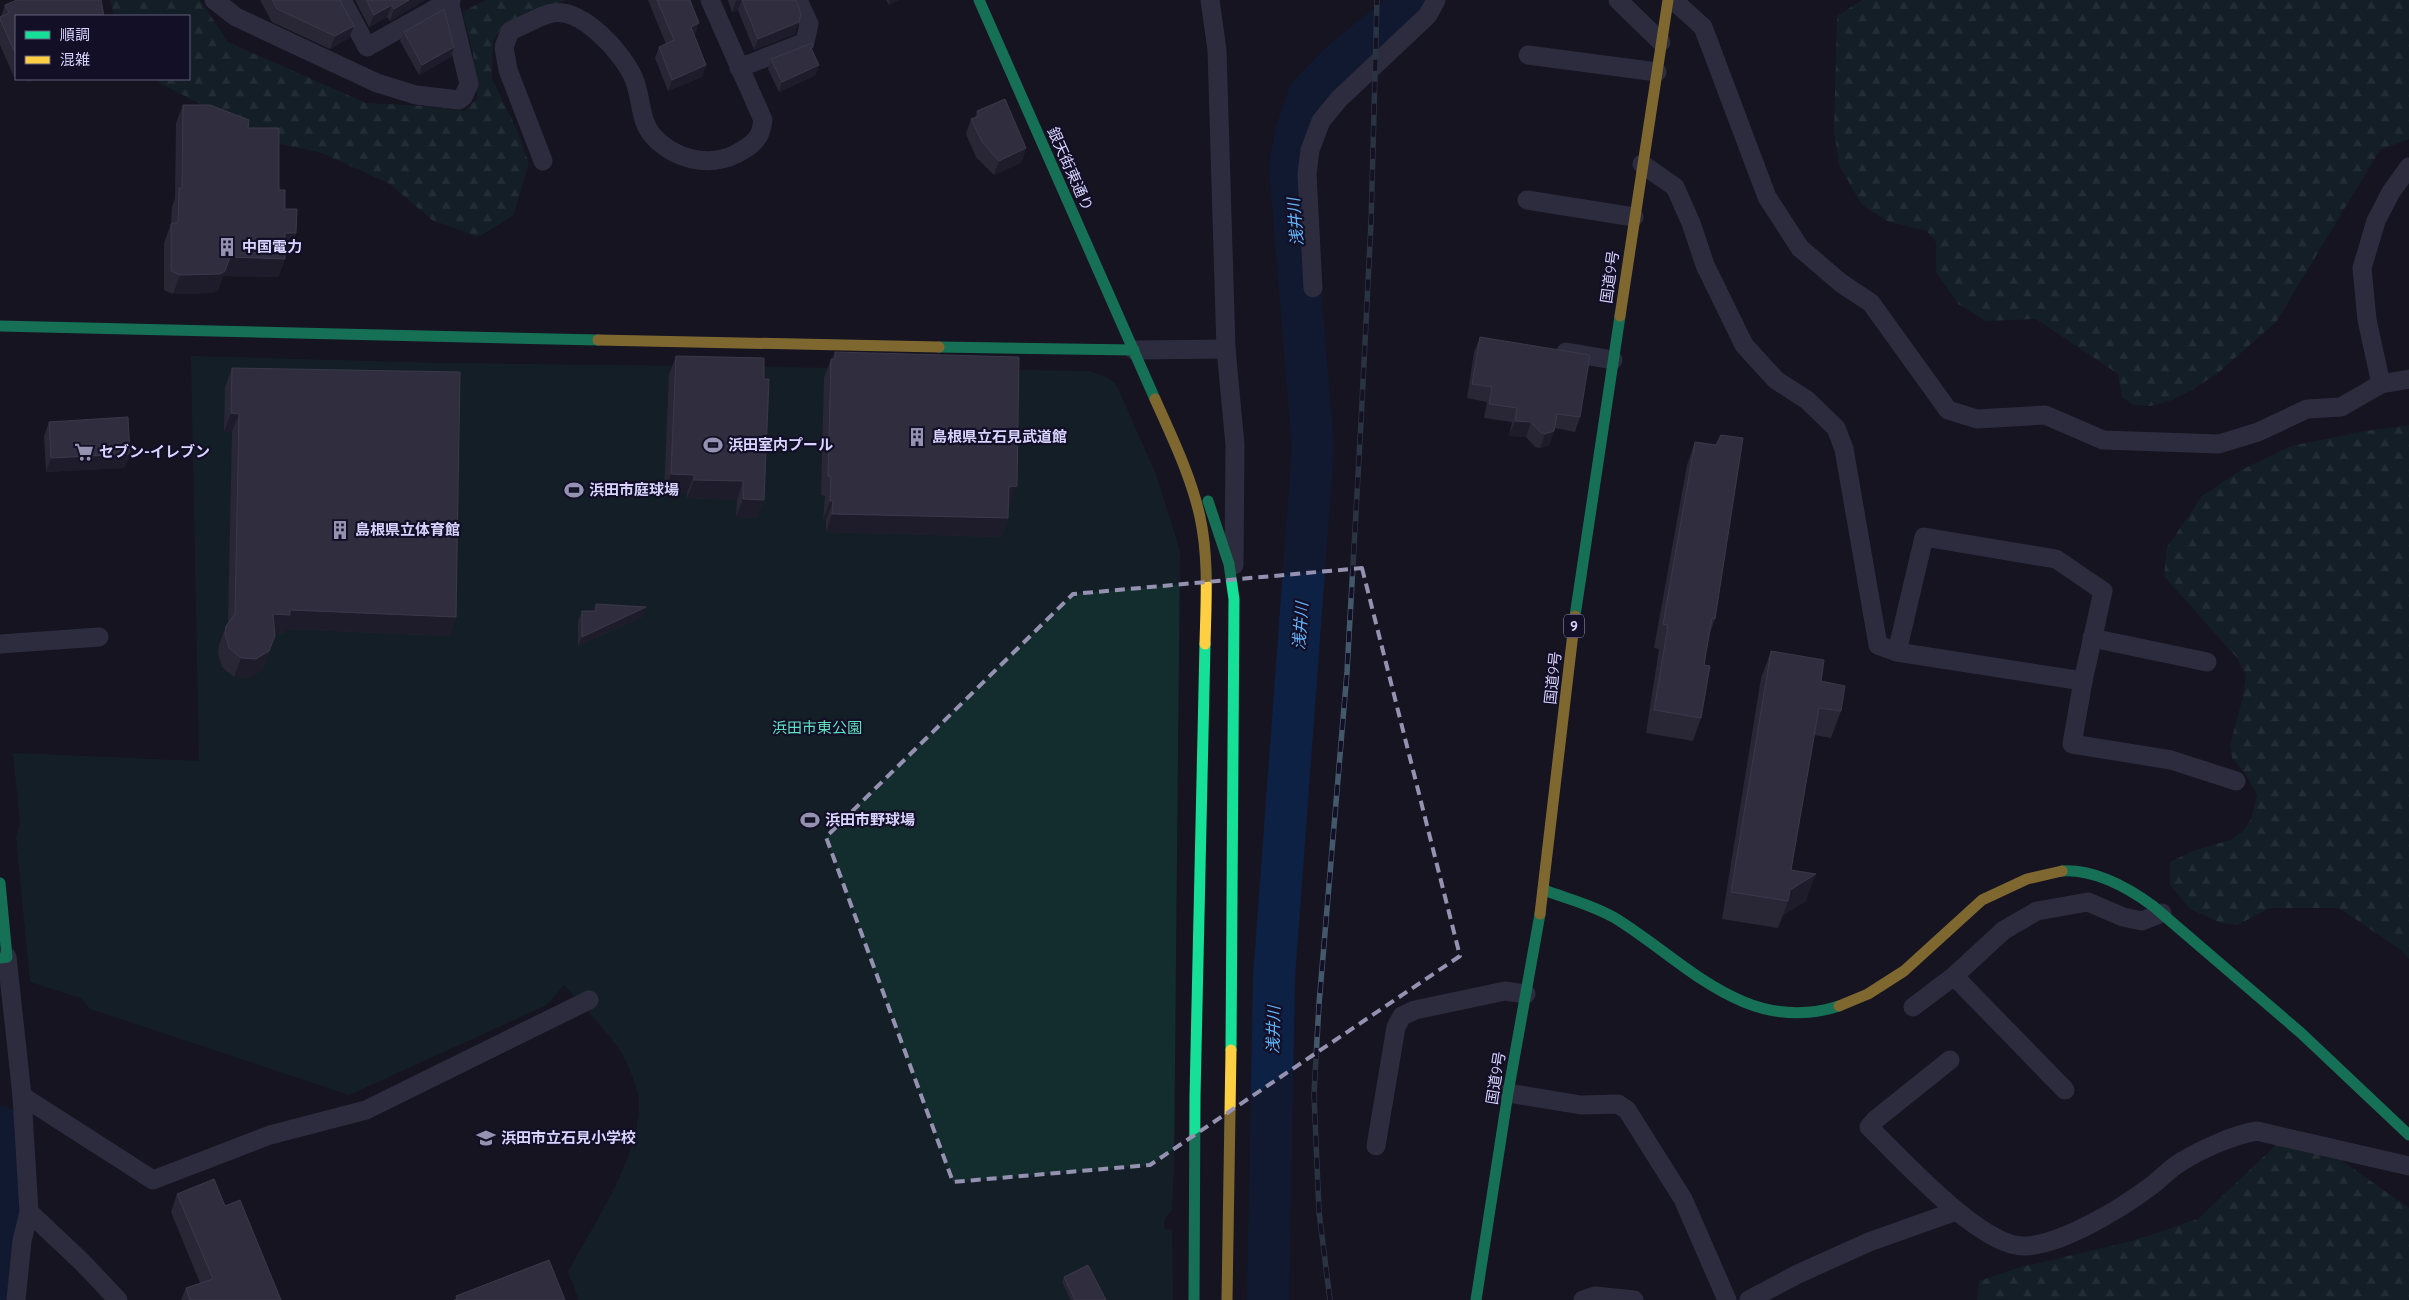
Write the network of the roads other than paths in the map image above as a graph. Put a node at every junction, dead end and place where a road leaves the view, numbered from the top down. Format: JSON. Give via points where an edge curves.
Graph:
{"nodes":[{"id":1,"x":214,"y":0,"type":"edge"},
{"id":2,"x":342,"y":0,"type":"edge"},
{"id":3,"x":710,"y":0,"type":"edge"},
{"id":4,"x":798,"y":0,"type":"edge"},
{"id":5,"x":979,"y":0,"type":"edge"},
{"id":6,"x":1210,"y":0,"type":"edge"},
{"id":7,"x":1436,"y":0,"type":"edge"},
{"id":8,"x":1618,"y":0,"type":"edge"},
{"id":9,"x":1668,"y":0,"type":"edge"},
{"id":10,"x":1673,"y":0,"type":"edge"},
{"id":11,"x":450,"y":1,"type":"edge"},
{"id":12,"x":1661,"y":42,"type":"junction"},
{"id":13,"x":367,"y":46,"type":"junction"},
{"id":14,"x":1528,"y":55,"type":"dead end"},
{"id":15,"x":337,"y":64,"type":"junction"},
{"id":16,"x":739,"y":68,"type":"junction"},
{"id":17,"x":1657,"y":72,"type":"junction"},
{"id":18,"x":543,"y":161,"type":"dead end"},
{"id":19,"x":1642,"y":164,"type":"junction"},
{"id":20,"x":2409,"y":167,"type":"edge"},
{"id":21,"x":1527,"y":200,"type":"dead end"},
{"id":22,"x":1634,"y":217,"type":"junction"},
{"id":23,"x":1313,"y":288,"type":"dead end"},
{"id":24,"x":0,"y":326,"type":"edge"},
{"id":25,"x":1547,"y":349,"type":"edge"},
{"id":26,"x":1134,"y":350,"type":"junction"},
{"id":27,"x":1226,"y":350,"type":"junction"},
{"id":28,"x":1613,"y":360,"type":"junction"},
{"id":29,"x":2409,"y":379,"type":"edge"},
{"id":30,"x":2381,"y":384,"type":"junction"},
{"id":31,"x":1184,"y":464,"type":"junction"},
{"id":32,"x":1234,"y":599,"type":"junction"},
{"id":33,"x":99,"y":637,"type":"dead end"},
{"id":34,"x":2092,"y":638,"type":"junction"},
{"id":35,"x":0,"y":644,"type":"edge"},
{"id":36,"x":1896,"y":652,"type":"junction"},
{"id":37,"x":2207,"y":662,"type":"dead end"},
{"id":38,"x":2083,"y":681,"type":"junction"},
{"id":39,"x":2236,"y":781,"type":"dead end"},
{"id":40,"x":0,"y":883,"type":"edge"},
{"id":41,"x":1544,"y":890,"type":"junction"},
{"id":42,"x":2162,"y":913,"type":"junction"},
{"id":43,"x":3,"y":957,"type":"edge"},
{"id":44,"x":1954,"y":976,"type":"junction"},
{"id":45,"x":1526,"y":994,"type":"junction"},
{"id":46,"x":589,"y":1000,"type":"dead end"},
{"id":47,"x":1913,"y":1007,"type":"dead end"},
{"id":48,"x":1950,"y":1060,"type":"dead end"},
{"id":49,"x":2065,"y":1090,"type":"dead end"},
{"id":50,"x":1508,"y":1093,"type":"junction"},
{"id":51,"x":22,"y":1096,"type":"junction"},
{"id":52,"x":2409,"y":1135,"type":"edge"},
{"id":53,"x":1376,"y":1146,"type":"dead end"},
{"id":54,"x":2409,"y":1166,"type":"edge"},
{"id":55,"x":1956,"y":1211,"type":"junction"},
{"id":56,"x":29,"y":1212,"type":"junction"},
{"id":57,"x":16,"y":1300,"type":"edge"},
{"id":58,"x":118,"y":1300,"type":"edge"},
{"id":59,"x":1194,"y":1300,"type":"edge"},
{"id":60,"x":1226,"y":1300,"type":"edge"},
{"id":61,"x":1476,"y":1300,"type":"edge"},
{"id":62,"x":1583,"y":1300,"type":"edge"},
{"id":63,"x":1634,"y":1300,"type":"edge"},
{"id":64,"x":1726,"y":1300,"type":"edge"},
{"id":65,"x":1749,"y":1300,"type":"edge"}],
"edges":[{"from":1,"to":15,"type":"street","via":[[236,17]]},
{"from":2,"to":13,"type":"street"},
{"from":3,"to":16,"type":"street"},
{"from":4,"to":16,"type":"street","via":[[809,24],[805,42]]},
{"from":5,"to":26,"type":"main road","name":"銀天街東通り"},
{"from":6,"to":27,"type":"street","via":[[1217,50]]},
{"from":7,"to":23,"type":"street","via":[[1428,15],[1339,99],[1321,121],[1310,150],[1307,174]]},
{"from":8,"to":12,"type":"street"},
{"from":9,"to":12,"type":"main road","name":"国道9号","number":"9"},
{"from":10,"to":30,"type":"street","via":[[1703,27],[1767,197],[1800,248],[1841,283],[1872,303],[1948,410],[1977,419],[2045,415],[2103,440],[2219,444],[2258,432],[2306,410],[2341,407]]},
{"from":11,"to":13,"type":"street"},
{"from":11,"to":15,"type":"street","via":[[469,84],[459,100],[416,95],[377,83]]},
{"from":12,"to":17,"type":"main road","name":"国道9号","number":"9"},
{"from":13,"to":15,"type":"street"},
{"from":14,"to":17,"type":"street"},
{"from":16,"to":18,"type":"street","via":[[763,120],[758,138],[744,150],[712,162],[693,159],[668,150],[652,134],[644,120],[635,80],[623,57],[581,20],[570,14],[553,13],[510,31],[504,48],[508,70]]},
{"from":17,"to":19,"type":"main road","name":"国道9号","number":"9"},
{"from":19,"to":22,"type":"main road","name":"国道9号","number":"9"},
{"from":19,"to":36,"type":"street","via":[[1675,186],[1705,265],[1744,346],[1776,380],[1808,400],[1836,428],[1844,449],[1878,644]]},
{"from":20,"to":30,"type":"street","via":[[2376,221],[2362,268],[2367,320]]},
{"from":21,"to":22,"type":"street"},
{"from":22,"to":28,"type":"main road","name":"国道9号","number":"9"},
{"from":24,"to":26,"type":"main road"},
{"from":25,"to":28,"type":"street"},
{"from":26,"to":27,"type":"street"},
{"from":26,"to":31,"type":"main road","name":"銀天街東通り"},
{"from":27,"to":32,"type":"street","via":[[1234,445]]},
{"from":28,"to":41,"type":"main road","name":"国道9号","number":"9","via":[[1573,630]]},
{"from":29,"to":30,"type":"street"},
{"from":31,"to":32,"type":"main road","via":[[1209,503],[1229,564]]},
{"from":31,"to":59,"type":"main road","via":[[1200,518],[1206,576]]},
{"from":32,"to":60,"type":"main road","via":[[1234,842]]},
{"from":33,"to":35,"type":"street"},
{"from":34,"to":36,"type":"street","via":[[2102,591],[2056,558],[1924,537]]},
{"from":34,"to":37,"type":"street"},
{"from":34,"to":38,"type":"street"},
{"from":36,"to":38,"type":"street"},
{"from":38,"to":39,"type":"street","via":[[2072,744],[2171,760]]},
{"from":40,"to":43,"type":"main road"},
{"from":41,"to":42,"type":"main road","via":[[1613,916],[1695,978],[1737,1001],[1789,1013],[1832,1008],[1870,993],[1932,948],[1980,901],[2019,882],[2040,876],[2074,870],[2094,876],[2134,892]]},
{"from":41,"to":45,"type":"main road","name":"国道9号","number":"9"},
{"from":42,"to":44,"type":"street","via":[[2142,922],[2088,902],[2037,911],[2004,930]]},
{"from":42,"to":52,"type":"main road","via":[[2300,1033]]},
{"from":43,"to":51,"type":"street"},
{"from":44,"to":47,"type":"street"},
{"from":44,"to":49,"type":"street"},
{"from":45,"to":50,"type":"main road","name":"国道9号","number":"9"},
{"from":45,"to":53,"type":"street","via":[[1505,991],[1414,1010],[1402,1016],[1396,1027]]},
{"from":46,"to":51,"type":"street","via":[[366,1110],[270,1135],[153,1180]]},
{"from":48,"to":55,"type":"street","via":[[1869,1127]]},
{"from":50,"to":61,"type":"main road","name":"国道9号","number":"9"},
{"from":50,"to":64,"type":"street","via":[[1581,1104],[1618,1104],[1627,1110],[1683,1200]]},
{"from":51,"to":56,"type":"street"},
{"from":54,"to":55,"type":"street","via":[[2257,1131],[2243,1133],[2180,1162],[2152,1186],[2109,1214],[2057,1239],[2026,1246],[2006,1243]]},
{"from":55,"to":65,"type":"street","via":[[1869,1242]]},
{"from":56,"to":57,"type":"street","via":[[22,1241]]},
{"from":56,"to":58,"type":"street"},
{"from":62,"to":63,"type":"street","via":[[1595,1296]]}]}
